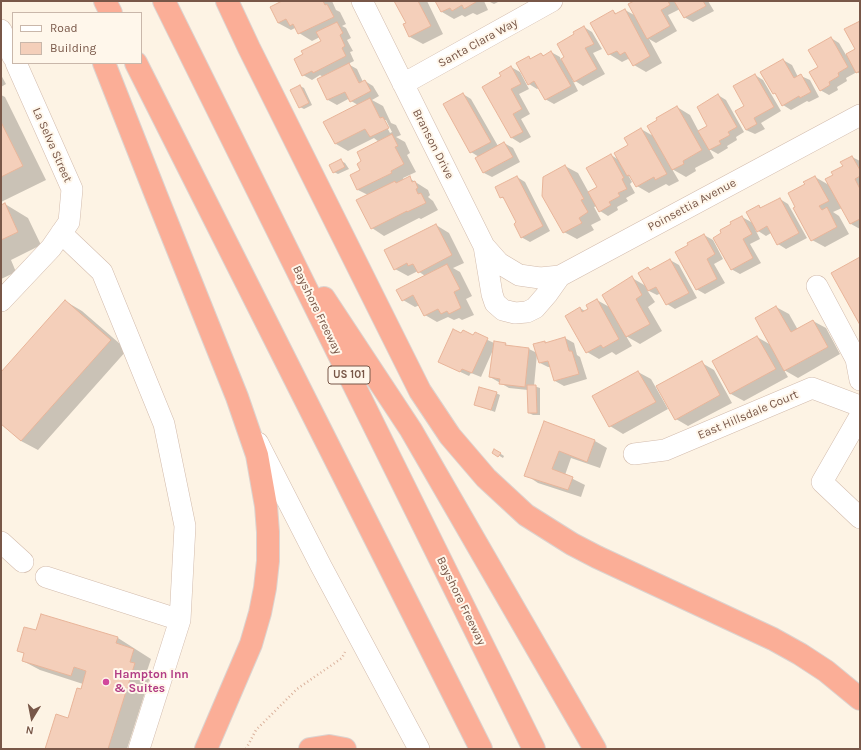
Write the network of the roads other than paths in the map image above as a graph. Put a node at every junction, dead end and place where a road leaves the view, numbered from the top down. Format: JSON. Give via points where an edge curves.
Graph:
{"nodes":[{"id":1,"x":99,"y":1,"type":"edge"},
{"id":2,"x":105,"y":1,"type":"edge"},
{"id":3,"x":164,"y":1,"type":"edge"},
{"id":4,"x":227,"y":1,"type":"edge"},
{"id":5,"x":362,"y":1,"type":"edge"},
{"id":6,"x":552,"y":1,"type":"edge"},
{"id":7,"x":100,"y":12,"type":"edge"},
{"id":8,"x":110,"y":12,"type":"edge"},
{"id":9,"x":1,"y":30,"type":"edge"},
{"id":10,"x":12,"y":55,"type":"edge"},
{"id":11,"x":16,"y":64,"type":"edge"},
{"id":12,"x":104,"y":64,"type":"edge"},
{"id":13,"x":137,"y":64,"type":"edge"},
{"id":14,"x":403,"y":84,"type":"junction"},
{"id":15,"x":860,"y":115,"type":"edge"},
{"id":16,"x":275,"y":224,"type":"junction"},
{"id":17,"x":61,"y":233,"type":"junction"},
{"id":18,"x":484,"y":246,"type":"junction"},
{"id":19,"x":519,"y":275,"type":"joint"},
{"id":20,"x":560,"y":276,"type":"junction"},
{"id":21,"x":817,"y":286,"type":"dead end"},
{"id":22,"x":1,"y":300,"type":"edge"},
{"id":23,"x":860,"y":380,"type":"edge"},
{"id":24,"x":237,"y":397,"type":"junction"},
{"id":25,"x":860,"y":406,"type":"edge"},
{"id":26,"x":860,"y":416,"type":"edge"},
{"id":27,"x":634,"y":454,"type":"dead end"},
{"id":28,"x":860,"y":518,"type":"edge"},
{"id":29,"x":1,"y":542,"type":"edge"},
{"id":30,"x":23,"y":562,"type":"dead end"},
{"id":31,"x":46,"y":577,"type":"dead end"},
{"id":32,"x":180,"y":620,"type":"junction"},
{"id":33,"x":860,"y":699,"type":"edge"},
{"id":34,"x":593,"y":746,"type":"edge"},
{"id":35,"x":139,"y":749,"type":"edge"},
{"id":36,"x":206,"y":749,"type":"edge"},
{"id":37,"x":310,"y":749,"type":"edge"},
{"id":38,"x":345,"y":749,"type":"edge"},
{"id":39,"x":419,"y":749,"type":"edge"},
{"id":40,"x":481,"y":749,"type":"edge"},
{"id":41,"x":534,"y":749,"type":"edge"}],
"edges":[{"from":1,"to":7,"type":"highway"},
{"from":2,"to":8,"type":"highway"},
{"from":3,"to":16,"type":"highway","name":"Bayshore Freeway","number":"US 101"},
{"from":4,"to":33,"type":"highway","via":[[420,391],[450,436],[481,473],[526,514],[548,530],[597,557],[773,639],[826,671]]},
{"from":5,"to":14,"type":"street","name":"Branson Drive"},
{"from":6,"to":14,"type":"street","name":"Santa Clara Way"},
{"from":9,"to":10,"type":"street"},
{"from":11,"to":17,"type":"street","name":"La Selva Street","via":[[72,188],[69,222]]},
{"from":12,"to":24,"type":"highway"},
{"from":13,"to":40,"type":"highway"},
{"from":14,"to":18,"type":"street","name":"Branson Drive"},
{"from":15,"to":20,"type":"street","name":"Poinsettia Avenue"},
{"from":16,"to":34,"type":"highway","via":[[411,430]]},
{"from":16,"to":41,"type":"highway","name":"Bayshore Freeway","number":"US 101"},
{"from":17,"to":22,"type":"street","name":"La Selva Street","via":[[51,248]]},
{"from":17,"to":32,"type":"street","via":[[102,272],[164,424],[185,526]]},
{"from":18,"to":19,"type":"street","name":"Branson Drive","via":[[499,263]]},
{"from":18,"to":20,"type":"street","via":[[492,294],[495,303],[503,310],[515,313],[535,308]]},
{"from":19,"to":20,"type":"street","name":"Poinsettia Avenue","via":[[540,278]]},
{"from":21,"to":23,"type":"street","via":[[856,359]]},
{"from":24,"to":36,"type":"highway","via":[[257,455],[262,481],[267,512],[268,561],[260,613],[251,644]]},
{"from":24,"to":39,"type":"street","via":[[289,506]]},
{"from":25,"to":27,"type":"street","name":"East Hillsdale Court","via":[[812,388],[666,450]]},
{"from":26,"to":28,"type":"street","via":[[822,482]]},
{"from":29,"to":30,"type":"street"},
{"from":31,"to":32,"type":"street"},
{"from":32,"to":35,"type":"street"},
{"from":37,"to":38,"type":"highway","via":[[329,746]]}]}
